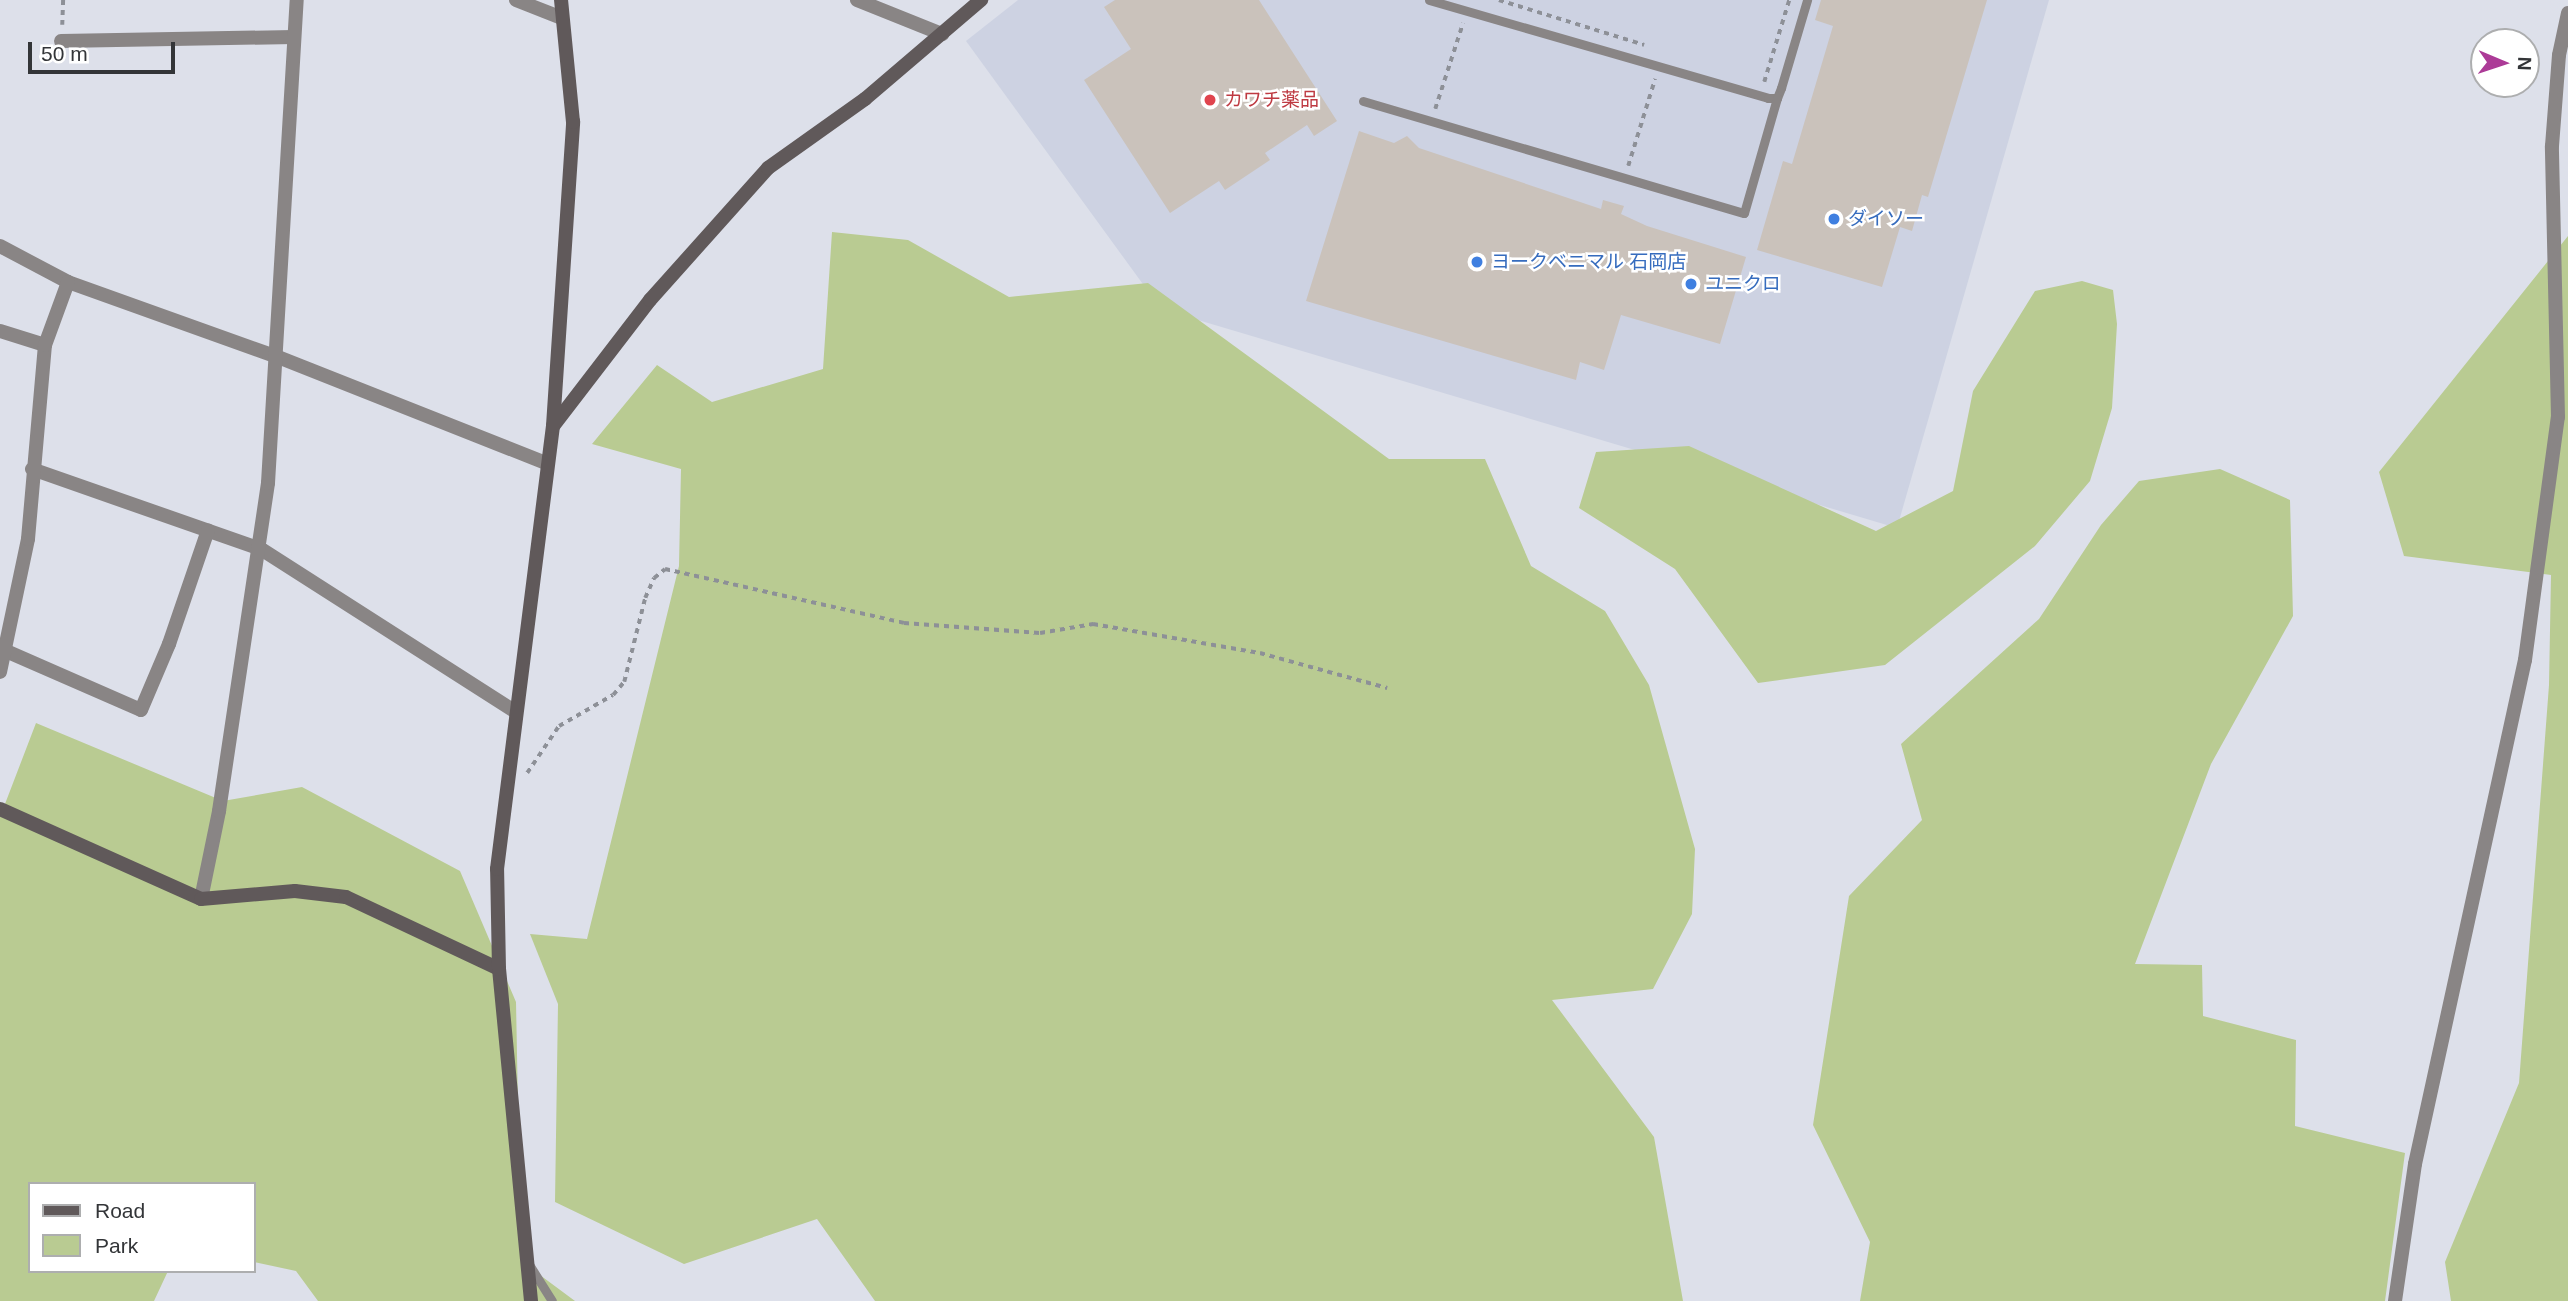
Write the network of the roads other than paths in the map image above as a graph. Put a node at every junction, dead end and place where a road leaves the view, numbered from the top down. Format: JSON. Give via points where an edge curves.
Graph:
{"nodes":[{"id":1,"x":297,"y":0,"type":"edge"},
{"id":2,"x":516,"y":0,"type":"edge"},
{"id":3,"x":561,"y":0,"type":"edge"},
{"id":4,"x":857,"y":0,"type":"edge"},
{"id":5,"x":981,"y":0,"type":"edge"},
{"id":6,"x":1429,"y":0,"type":"edge"},
{"id":7,"x":1807,"y":0,"type":"edge"},
{"id":8,"x":2568,"y":13,"type":"edge"},
{"id":9,"x":562,"y":18,"type":"junction"},
{"id":10,"x":942,"y":34,"type":"junction"},
{"id":11,"x":294,"y":37,"type":"junction"},
{"id":12,"x":61,"y":41,"type":"road end"},
{"id":13,"x":1779,"y":93,"type":"junction"},
{"id":14,"x":1363,"y":101,"type":"dead end"},
{"id":15,"x":0,"y":246,"type":"edge"},
{"id":16,"x":68,"y":282,"type":"junction"},
{"id":17,"x":0,"y":331,"type":"edge"},
{"id":18,"x":45,"y":345,"type":"junction"},
{"id":19,"x":278,"y":358,"type":"junction"},
{"id":20,"x":553,"y":426,"type":"junction"},
{"id":21,"x":546,"y":463,"type":"junction"},
{"id":22,"x":32,"y":469,"type":"junction"},
{"id":23,"x":208,"y":530,"type":"junction"},
{"id":24,"x":261,"y":549,"type":"junction"},
{"id":25,"x":6,"y":651,"type":"junction"},
{"id":26,"x":0,"y":672,"type":"edge"},
{"id":27,"x":514,"y":711,"type":"junction"},
{"id":28,"x":0,"y":809,"type":"edge"},
{"id":29,"x":201,"y":899,"type":"junction"},
{"id":30,"x":499,"y":969,"type":"junction"},
{"id":31,"x":527,"y":1261,"type":"junction"},
{"id":32,"x":531,"y":1301,"type":"edge"},
{"id":33,"x":552,"y":1301,"type":"edge"},
{"id":34,"x":2395,"y":1301,"type":"edge"}],
"edges":[{"from":1,"to":11,"type":"street"},
{"from":2,"to":9,"type":"street"},
{"from":3,"to":9,"type":"street"},
{"from":4,"to":10,"type":"street"},
{"from":5,"to":10,"type":"street"},
{"from":6,"to":13,"type":"lane","via":[[1660,66]]},
{"from":7,"to":13,"type":"lane"},
{"from":8,"to":34,"type":"street","via":[[2558,55],[2552,146],[2558,417],[2525,660],[2415,1164]]},
{"from":9,"to":20,"type":"street","via":[[573,122]]},
{"from":10,"to":20,"type":"street","via":[[865,99],[768,168],[650,300]]},
{"from":11,"to":12,"type":"street"},
{"from":11,"to":19,"type":"street"},
{"from":13,"to":14,"type":"lane","via":[[1744,212],[1623,181]]},
{"from":15,"to":16,"type":"street"},
{"from":16,"to":18,"type":"street"},
{"from":16,"to":19,"type":"street"},
{"from":17,"to":18,"type":"street"},
{"from":18,"to":22,"type":"street"},
{"from":19,"to":21,"type":"street"},
{"from":19,"to":24,"type":"street"},
{"from":20,"to":21,"type":"street"},
{"from":21,"to":27,"type":"street"},
{"from":22,"to":23,"type":"street"},
{"from":22,"to":25,"type":"street","via":[[28,539]]},
{"from":23,"to":24,"type":"street"},
{"from":23,"to":25,"type":"street","via":[[141,710]]},
{"from":24,"to":27,"type":"street"},
{"from":24,"to":29,"type":"street"},
{"from":25,"to":26,"type":"street"},
{"from":27,"to":30,"type":"street","via":[[497,869]]},
{"from":28,"to":29,"type":"street"},
{"from":29,"to":30,"type":"street","via":[[295,891],[346,897]]},
{"from":30,"to":31,"type":"street"},
{"from":31,"to":32,"type":"street"},
{"from":31,"to":33,"type":"lane"}]}
